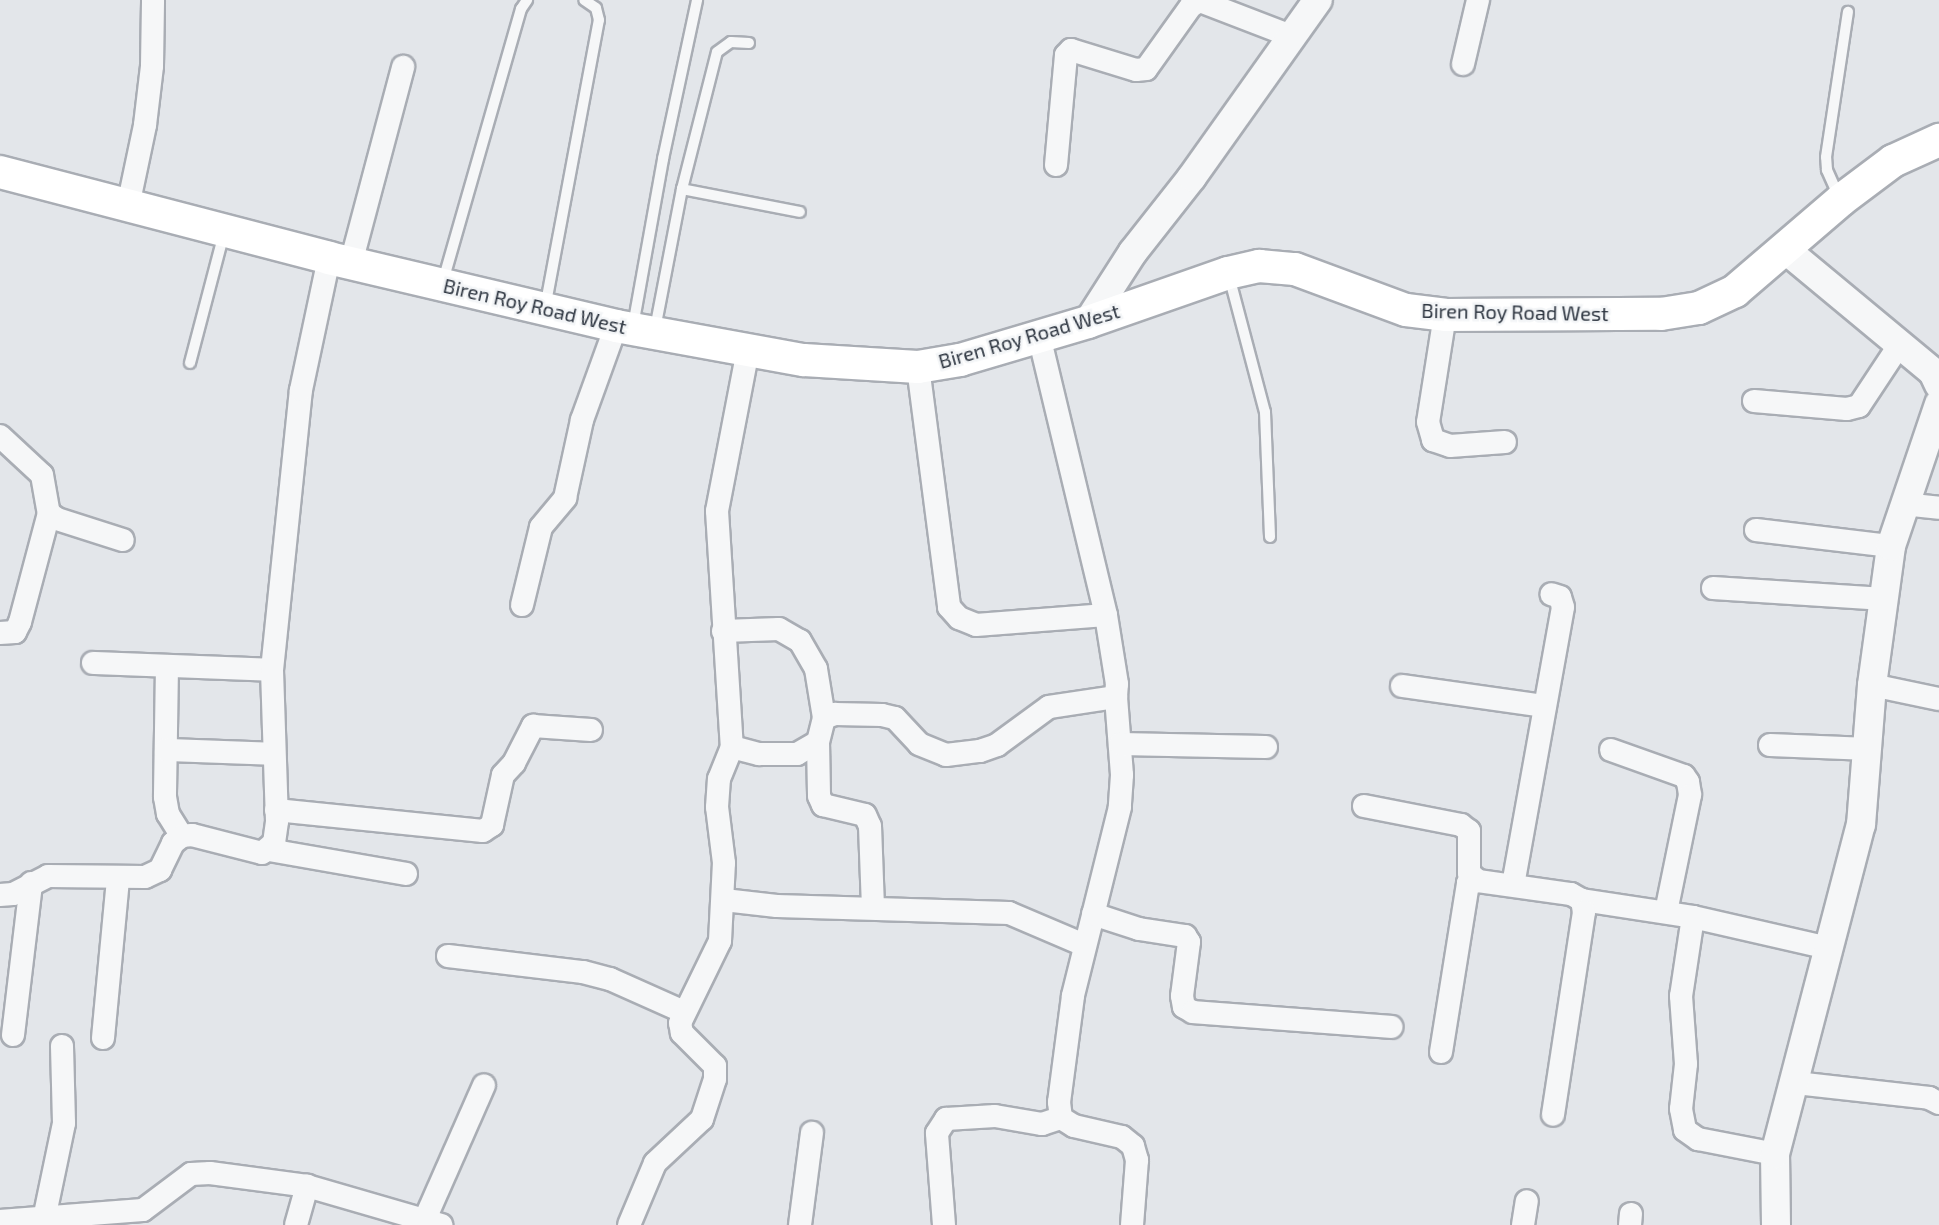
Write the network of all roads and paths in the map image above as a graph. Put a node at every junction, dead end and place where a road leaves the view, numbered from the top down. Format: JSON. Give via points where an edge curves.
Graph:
{"nodes":[{"id":1,"x":153,"y":0,"type":"edge"},
{"id":2,"x":527,"y":0,"type":"edge"},
{"id":3,"x":584,"y":0,"type":"edge"},
{"id":4,"x":697,"y":0,"type":"edge"},
{"id":5,"x":1318,"y":0,"type":"edge"},
{"id":6,"x":1478,"y":0,"type":"edge"},
{"id":7,"x":1848,"y":12,"type":"dead end"},
{"id":8,"x":1293,"y":37,"type":"junction"},
{"id":9,"x":749,"y":43,"type":"dead end"},
{"id":10,"x":1463,"y":64,"type":"dead end"},
{"id":11,"x":403,"y":67,"type":"dead end"},
{"id":12,"x":1939,"y":140,"type":"edge"},
{"id":13,"x":1056,"y":165,"type":"dead end"},
{"id":14,"x":0,"y":172,"type":"edge"},
{"id":15,"x":682,"y":189,"type":"junction"},
{"id":16,"x":1840,"y":200,"type":"junction"},
{"id":17,"x":128,"y":206,"type":"junction"},
{"id":18,"x":800,"y":212,"type":"dead end"},
{"id":19,"x":225,"y":230,"type":"junction"},
{"id":20,"x":1786,"y":250,"type":"junction"},
{"id":21,"x":340,"y":261,"type":"junction"},
{"id":22,"x":1228,"y":273,"type":"junction"},
{"id":23,"x":442,"y":284,"type":"junction"},
{"id":24,"x":545,"y":308,"type":"junction"},
{"id":25,"x":1445,"y":315,"type":"junction"},
{"id":26,"x":1088,"y":322,"type":"junction"},
{"id":27,"x":634,"y":329,"type":"junction"},
{"id":28,"x":1039,"y":336,"type":"junction"},
{"id":29,"x":1900,"y":344,"type":"junction"},
{"id":30,"x":748,"y":350,"type":"junction"},
{"id":31,"x":190,"y":363,"type":"dead end"},
{"id":32,"x":918,"y":367,"type":"junction"},
{"id":33,"x":1939,"y":385,"type":"edge"},
{"id":34,"x":1754,"y":400,"type":"dead end"},
{"id":35,"x":1939,"y":404,"type":"edge"},
{"id":36,"x":0,"y":436,"type":"edge"},
{"id":37,"x":1505,"y":442,"type":"dead end"},
{"id":38,"x":1903,"y":504,"type":"junction"},
{"id":39,"x":1939,"y":508,"type":"edge"},
{"id":40,"x":49,"y":513,"type":"junction"},
{"id":41,"x":1756,"y":531,"type":"dead end"},
{"id":42,"x":1270,"y":537,"type":"dead end"},
{"id":43,"x":123,"y":540,"type":"dead end"},
{"id":44,"x":1891,"y":546,"type":"junction"},
{"id":45,"x":1713,"y":588,"type":"dead end"},
{"id":46,"x":1551,"y":594,"type":"dead end"},
{"id":47,"x":1881,"y":599,"type":"junction"},
{"id":48,"x":522,"y":605,"type":"dead end"},
{"id":49,"x":1106,"y":615,"type":"junction"},
{"id":50,"x":723,"y":631,"type":"junction"},
{"id":51,"x":0,"y":633,"type":"edge"},
{"id":52,"x":93,"y":663,"type":"dead end"},
{"id":53,"x":168,"y":666,"type":"junction"},
{"id":54,"x":272,"y":670,"type":"junction"},
{"id":55,"x":1872,"y":685,"type":"junction"},
{"id":56,"x":1402,"y":686,"type":"dead end"},
{"id":57,"x":1116,"y":697,"type":"junction"},
{"id":58,"x":1939,"y":699,"type":"edge"},
{"id":59,"x":1545,"y":706,"type":"junction"},
{"id":60,"x":824,"y":718,"type":"junction"},
{"id":61,"x":591,"y":730,"type":"dead end"},
{"id":62,"x":818,"y":742,"type":"junction"},
{"id":63,"x":1120,"y":744,"type":"junction"},
{"id":64,"x":1770,"y":745,"type":"dead end"},
{"id":65,"x":732,"y":747,"type":"junction"},
{"id":66,"x":1266,"y":747,"type":"dead end"},
{"id":67,"x":1869,"y":748,"type":"junction"},
{"id":68,"x":166,"y":750,"type":"junction"},
{"id":69,"x":1611,"y":750,"type":"dead end"},
{"id":70,"x":274,"y":754,"type":"junction"},
{"id":71,"x":1364,"y":806,"type":"dead end"},
{"id":72,"x":276,"y":810,"type":"junction"},
{"id":73,"x":182,"y":836,"type":"junction"},
{"id":74,"x":269,"y":850,"type":"junction"},
{"id":75,"x":406,"y":874,"type":"dead end"},
{"id":76,"x":118,"y":878,"type":"junction"},
{"id":77,"x":1478,"y":881,"type":"junction"},
{"id":78,"x":31,"y":883,"type":"junction"},
{"id":79,"x":1514,"y":885,"type":"junction"},
{"id":80,"x":0,"y":895,"type":"edge"},
{"id":81,"x":724,"y":900,"type":"junction"},
{"id":82,"x":1582,"y":900,"type":"junction"},
{"id":83,"x":873,"y":908,"type":"junction"},
{"id":84,"x":1666,"y":912,"type":"junction"},
{"id":85,"x":1093,"y":914,"type":"junction"},
{"id":86,"x":1694,"y":917,"type":"junction"},
{"id":87,"x":1084,"y":945,"type":"junction"},
{"id":88,"x":1828,"y":948,"type":"junction"},
{"id":89,"x":448,"y":956,"type":"dead end"},
{"id":90,"x":684,"y":1012,"type":"junction"},
{"id":91,"x":1390,"y":1027,"type":"dead end"},
{"id":92,"x":13,"y":1035,"type":"dead end"},
{"id":93,"x":103,"y":1038,"type":"dead end"},
{"id":94,"x":62,"y":1046,"type":"dead end"},
{"id":95,"x":1441,"y":1052,"type":"dead end"},
{"id":96,"x":1796,"y":1083,"type":"junction"},
{"id":97,"x":484,"y":1084,"type":"dead end"},
{"id":98,"x":1939,"y":1103,"type":"edge"},
{"id":99,"x":1552,"y":1115,"type":"dead end"},
{"id":100,"x":1061,"y":1118,"type":"junction"},
{"id":101,"x":812,"y":1133,"type":"dead end"},
{"id":102,"x":1775,"y":1154,"type":"junction"},
{"id":103,"x":308,"y":1186,"type":"junction"},
{"id":104,"x":1527,"y":1201,"type":"dead end"},
{"id":105,"x":44,"y":1220,"type":"junction"},
{"id":106,"x":0,"y":1221,"type":"edge"},
{"id":107,"x":433,"y":1222,"type":"edge"},
{"id":108,"x":296,"y":1225,"type":"edge"},
{"id":109,"x":628,"y":1225,"type":"edge"},
{"id":110,"x":800,"y":1225,"type":"edge"},
{"id":111,"x":944,"y":1225,"type":"edge"},
{"id":112,"x":1132,"y":1225,"type":"edge"},
{"id":113,"x":1523,"y":1225,"type":"edge"},
{"id":114,"x":1776,"y":1225,"type":"edge"}],
"edges":[{"from":1,"to":17,"type":"street","via":[[152,66],[145,125]]},
{"from":2,"to":23,"type":"lane","via":[[521,9]]},
{"from":3,"to":24,"type":"lane","via":[[596,8],[599,20]]},
{"from":4,"to":27,"type":"lane","via":[[663,159]]},
{"from":5,"to":8,"type":"street"},
{"from":6,"to":10,"type":"street"},
{"from":7,"to":16,"type":"lane","via":[[1826,158]]},
{"from":8,"to":13,"type":"street","via":[[1200,1],[1191,6],[1146,69],[1136,70],[1071,50],[1066,55]]},
{"from":8,"to":26,"type":"street","via":[[1133,252]]},
{"from":9,"to":15,"type":"lane","via":[[731,42],[717,52]]},
{"from":11,"to":21,"type":"street"},
{"from":12,"to":16,"type":"main road","name":"Biren Roy Road West","via":[[1893,161]]},
{"from":14,"to":17,"type":"main road","name":"Biren Roy Road West"},
{"from":15,"to":18,"type":"lane"},
{"from":15,"to":27,"type":"lane"},
{"from":16,"to":20,"type":"main road","name":"Biren Roy Road West"},
{"from":17,"to":19,"type":"main road","name":"Biren Roy Road West"},
{"from":19,"to":21,"type":"main road","name":"Biren Roy Road West"},
{"from":19,"to":31,"type":"lane"},
{"from":20,"to":25,"type":"main road","name":"Biren Roy Road West","via":[[1735,291],[1699,308],[1661,314]]},
{"from":20,"to":29,"type":"street"},
{"from":21,"to":23,"type":"main road","name":"Biren Roy Road West"},
{"from":21,"to":54,"type":"street","via":[[301,390]]},
{"from":22,"to":25,"type":"main road","name":"Biren Roy Road West","via":[[1258,266],[1295,269],[1406,310]]},
{"from":22,"to":26,"type":"main road","name":"Biren Roy Road West"},
{"from":22,"to":42,"type":"lane","via":[[1265,412]]},
{"from":23,"to":24,"type":"main road","name":"Biren Roy Road West"},
{"from":24,"to":27,"type":"main road","name":"Biren Roy Road West"},
{"from":25,"to":37,"type":"street","via":[[1428,423],[1433,440],[1450,446]]},
{"from":26,"to":28,"type":"main road","name":"Biren Roy Road West"},
{"from":27,"to":30,"type":"main road","name":"Biren Roy Road West"},
{"from":27,"to":48,"type":"street","via":[[587,404],[565,498],[541,527]]},
{"from":28,"to":32,"type":"main road","name":"Biren Roy Road West"},
{"from":28,"to":49,"type":"street"},
{"from":29,"to":33,"type":"street","via":[[1934,372]]},
{"from":29,"to":34,"type":"street","via":[[1859,406],[1847,409]]},
{"from":30,"to":32,"type":"main road","name":"Biren Roy Road West","via":[[804,360]]},
{"from":30,"to":50,"type":"street","via":[[717,512]]},
{"from":32,"to":49,"type":"street","via":[[949,607],[959,618],[976,625]]},
{"from":35,"to":38,"type":"street"},
{"from":36,"to":40,"type":"street","via":[[42,475]]},
{"from":38,"to":39,"type":"street"},
{"from":38,"to":44,"type":"street"},
{"from":40,"to":43,"type":"street"},
{"from":40,"to":51,"type":"street","via":[[20,622],[15,632]]},
{"from":41,"to":44,"type":"street"},
{"from":44,"to":47,"type":"street"},
{"from":45,"to":47,"type":"street"},
{"from":46,"to":59,"type":"street","via":[[1560,597],[1563,607]]},
{"from":47,"to":55,"type":"street"},
{"from":49,"to":57,"type":"street"},
{"from":50,"to":60,"type":"street","via":[[779,629],[800,641],[816,669]]},
{"from":50,"to":65,"type":"street"},
{"from":52,"to":53,"type":"street"},
{"from":53,"to":54,"type":"street"},
{"from":53,"to":68,"type":"street"},
{"from":54,"to":70,"type":"street"},
{"from":55,"to":58,"type":"street"},
{"from":55,"to":67,"type":"street"},
{"from":56,"to":59,"type":"street"},
{"from":57,"to":60,"type":"street","via":[[1049,707],[997,745],[946,755],[919,744],[895,718],[835,714]]},
{"from":57,"to":63,"type":"street"},
{"from":59,"to":79,"type":"street"},
{"from":60,"to":62,"type":"street"},
{"from":61,"to":72,"type":"street","via":[[533,726],[514,764],[503,776],[492,825],[483,831]]},
{"from":62,"to":65,"type":"street","via":[[797,754],[759,754]]},
{"from":62,"to":83,"type":"street","via":[[819,796],[823,806],[865,815],[870,826]]},
{"from":63,"to":66,"type":"street"},
{"from":63,"to":85,"type":"street","via":[[1120,807]]},
{"from":64,"to":67,"type":"street"},
{"from":65,"to":81,"type":"street","via":[[719,778],[717,807]]},
{"from":67,"to":88,"type":"street","via":[[1862,825]]},
{"from":68,"to":70,"type":"street"},
{"from":68,"to":73,"type":"street","via":[[168,814]]},
{"from":69,"to":84,"type":"street","via":[[1684,776],[1688,782],[1690,795]]},
{"from":70,"to":72,"type":"street"},
{"from":71,"to":77,"type":"street","via":[[1461,825],[1469,831],[1469,873]]},
{"from":72,"to":74,"type":"street","via":[[274,843]]},
{"from":73,"to":74,"type":"street","via":[[192,835],[262,853]]},
{"from":73,"to":76,"type":"street","via":[[173,843],[160,870],[145,877]]},
{"from":74,"to":75,"type":"street"},
{"from":76,"to":78,"type":"street","via":[[67,875]]},
{"from":76,"to":93,"type":"street"},
{"from":77,"to":79,"type":"street"},
{"from":77,"to":95,"type":"street","via":[[1464,890]]},
{"from":78,"to":80,"type":"street","via":[[13,894]]},
{"from":78,"to":92,"type":"street"},
{"from":79,"to":82,"type":"street","via":[[1571,894]]},
{"from":81,"to":83,"type":"street","via":[[777,906]]},
{"from":81,"to":90,"type":"street","via":[[713,961]]},
{"from":82,"to":84,"type":"street"},
{"from":82,"to":99,"type":"street","via":[[1584,912]]},
{"from":83,"to":87,"type":"street","via":[[1009,913]]},
{"from":84,"to":86,"type":"street"},
{"from":85,"to":87,"type":"street"},
{"from":85,"to":91,"type":"street","via":[[1139,929],[1185,936],[1190,942],[1182,996],[1184,1007],[1193,1012]]},
{"from":86,"to":88,"type":"street"},
{"from":86,"to":102,"type":"street","via":[[1681,996],[1686,1064],[1681,1109],[1685,1130],[1698,1139]]},
{"from":87,"to":100,"type":"street","via":[[1059,1101]]},
{"from":88,"to":96,"type":"street"},
{"from":89,"to":90,"type":"street","via":[[583,972],[610,979]]},
{"from":90,"to":109,"type":"street","via":[[682,1033],[715,1066],[710,1102],[702,1119],[655,1163]]},
{"from":94,"to":105,"type":"street","via":[[64,1122]]},
{"from":96,"to":98,"type":"street"},
{"from":96,"to":102,"type":"street"},
{"from":97,"to":107,"type":"street"},
{"from":100,"to":111,"type":"street","via":[[1042,1124],[995,1116],[946,1119],[937,1133]]},
{"from":100,"to":112,"type":"street","via":[[1074,1126],[1122,1137],[1133,1146],[1137,1160]]},
{"from":101,"to":110,"type":"street"},
{"from":102,"to":114,"type":"street"},
{"from":103,"to":105,"type":"street","via":[[191,1174],[143,1210]]},
{"from":103,"to":107,"type":"street"},
{"from":103,"to":108,"type":"street"},
{"from":104,"to":113,"type":"street"},
{"from":105,"to":106,"type":"street"}]}
